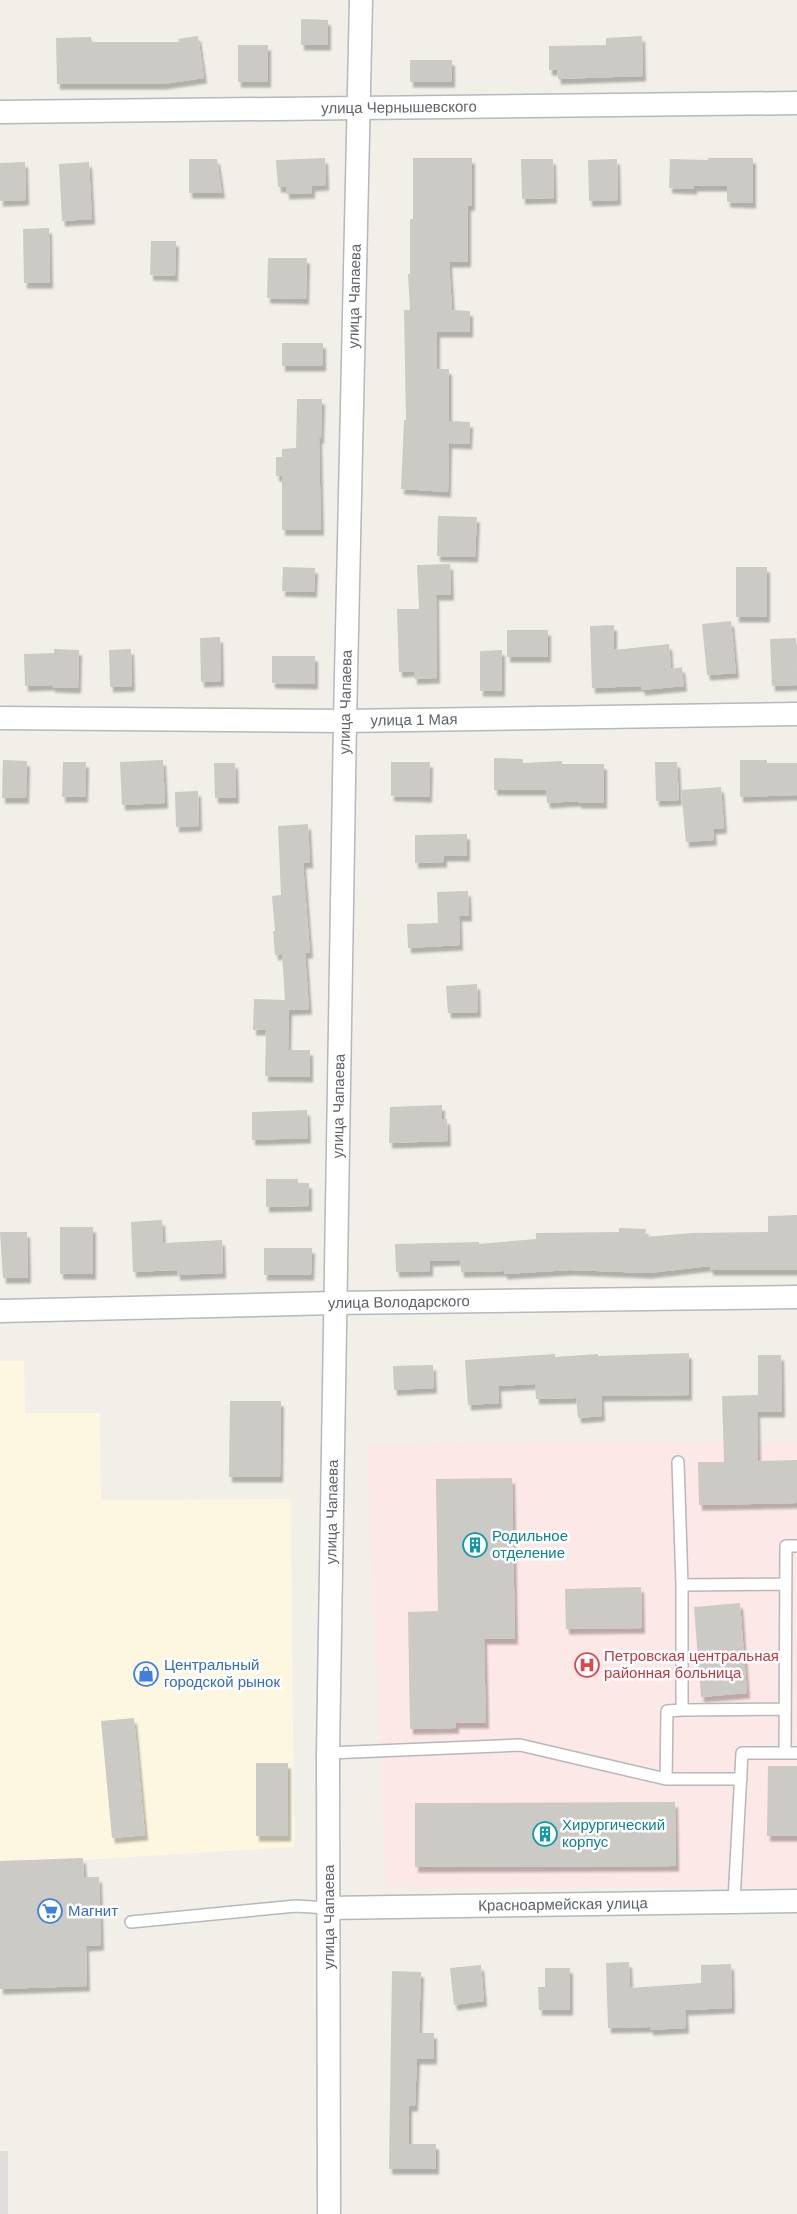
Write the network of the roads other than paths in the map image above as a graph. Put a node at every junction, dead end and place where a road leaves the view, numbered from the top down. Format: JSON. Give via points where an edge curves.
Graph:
{"nodes":[{"id":1,"x":361,"y":0,"type":"edge"},
{"id":2,"x":797,"y":103,"type":"edge"},
{"id":3,"x":360,"y":107,"type":"junction"},
{"id":4,"x":0,"y":112,"type":"edge"},
{"id":5,"x":797,"y":714,"type":"edge"},
{"id":6,"x":0,"y":718,"type":"edge"},
{"id":7,"x":345,"y":722,"type":"junction"},
{"id":8,"x":797,"y":1297,"type":"edge"},
{"id":9,"x":335,"y":1303,"type":"junction"},
{"id":10,"x":0,"y":1311,"type":"edge"},
{"id":11,"x":678,"y":1462,"type":"dead end"},
{"id":12,"x":797,"y":1546,"type":"edge"},
{"id":13,"x":786,"y":1584,"type":"junction"},
{"id":14,"x":682,"y":1585,"type":"junction"},
{"id":15,"x":785,"y":1709,"type":"junction"},
{"id":16,"x":682,"y":1710,"type":"junction"},
{"id":17,"x":328,"y":1753,"type":"junction"},
{"id":18,"x":791,"y":1753,"type":"edge"},
{"id":19,"x":666,"y":1779,"type":"junction"},
{"id":20,"x":741,"y":1779,"type":"junction"},
{"id":21,"x":734,"y":1901,"type":"junction"},
{"id":22,"x":797,"y":1901,"type":"edge"},
{"id":23,"x":328,"y":1908,"type":"junction"},
{"id":24,"x":131,"y":1922,"type":"dead end"},
{"id":25,"x":329,"y":2214,"type":"edge"}],
"edges":[{"from":1,"to":3,"type":"street","name":"улица Чапаева"},
{"from":2,"to":3,"type":"street","name":"улица Чернышевского"},
{"from":3,"to":4,"type":"street","name":"улица Чернышевского"},
{"from":3,"to":7,"type":"street","name":"улица Чапаева"},
{"from":5,"to":7,"type":"street","name":"улица 1 Мая"},
{"from":6,"to":7,"type":"street","name":"улица 1 Мая"},
{"from":7,"to":9,"type":"street","name":"улица Чапаева"},
{"from":8,"to":9,"type":"street","name":"улица Володарского"},
{"from":9,"to":10,"type":"street","name":"улица Володарского"},
{"from":9,"to":17,"type":"street","name":"улица Чапаева"},
{"from":11,"to":14,"type":"lane"},
{"from":12,"to":13,"type":"lane","via":[[786,1546]]},
{"from":13,"to":14,"type":"lane"},
{"from":13,"to":15,"type":"lane"},
{"from":14,"to":16,"type":"lane"},
{"from":15,"to":16,"type":"lane"},
{"from":15,"to":18,"type":"lane"},
{"from":16,"to":19,"type":"lane","via":[[667,1711]]},
{"from":17,"to":19,"type":"lane","via":[[520,1745]]},
{"from":17,"to":23,"type":"street","name":"улица Чапаева"},
{"from":18,"to":20,"type":"lane","via":[[742,1752]]},
{"from":19,"to":20,"type":"lane"},
{"from":20,"to":21,"type":"lane"},
{"from":21,"to":22,"type":"street","name":"Красноармейская улица"},
{"from":21,"to":23,"type":"street","name":"Красноармейская улица"},
{"from":23,"to":24,"type":"lane","via":[[296,1906]]},
{"from":23,"to":25,"type":"street","name":"улица Чапаева"}]}
